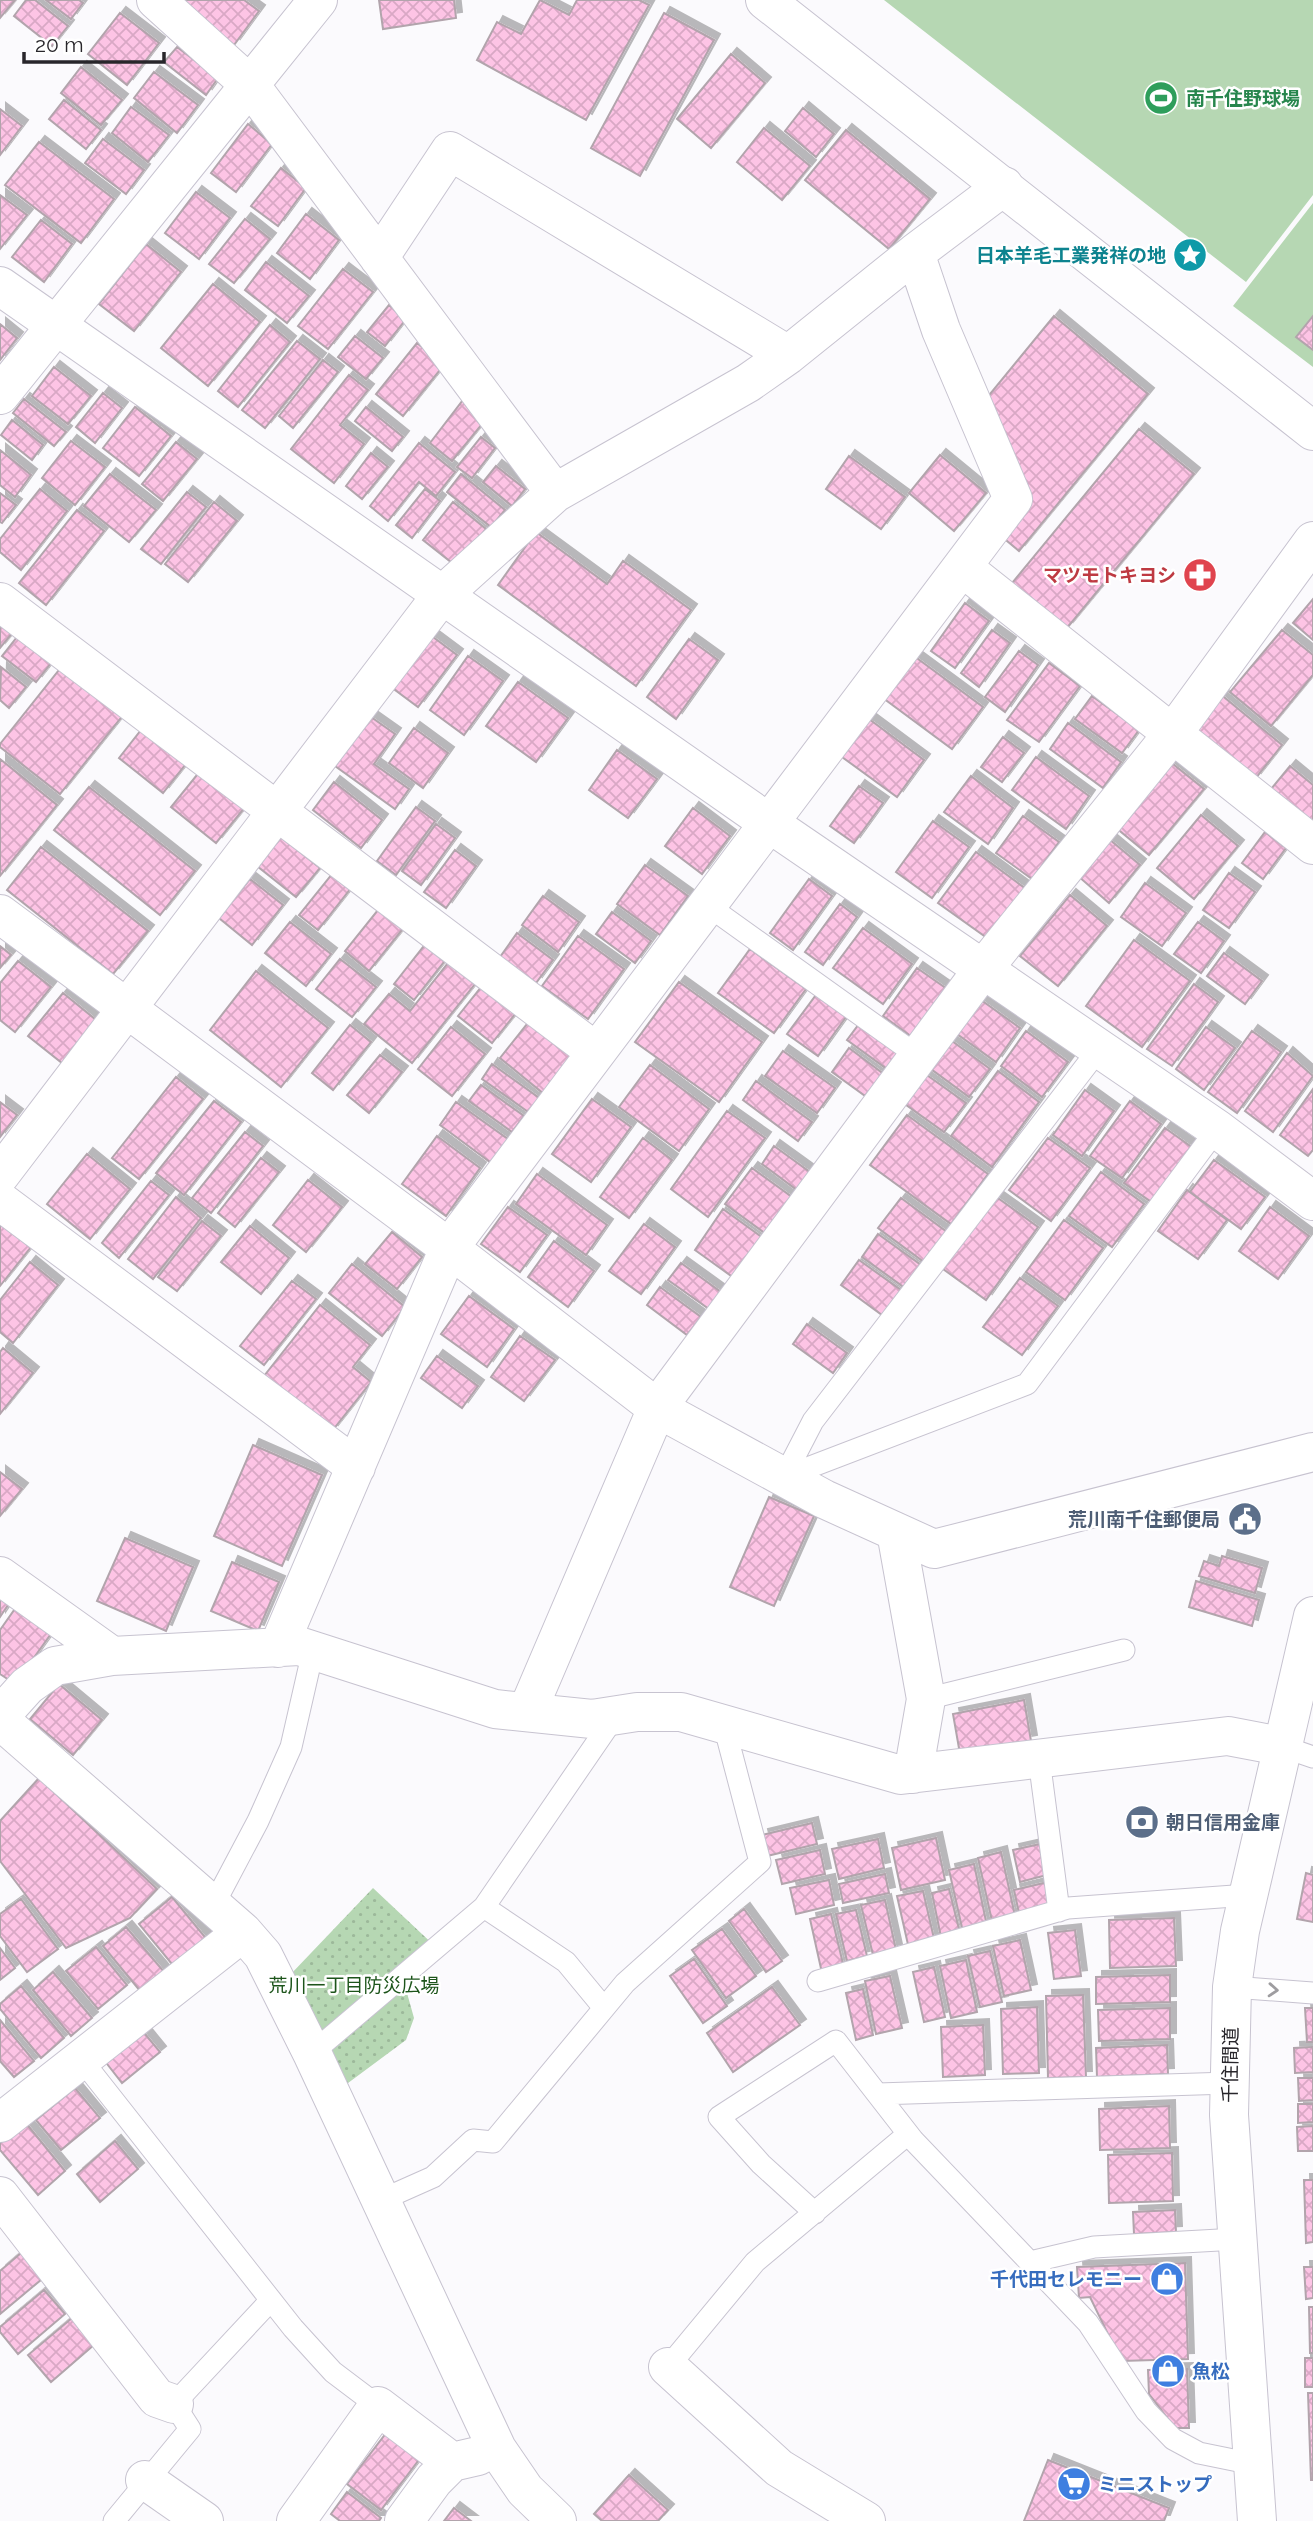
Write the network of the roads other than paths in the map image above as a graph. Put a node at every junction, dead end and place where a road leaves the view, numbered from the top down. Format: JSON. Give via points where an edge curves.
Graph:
{"nodes":[{"id":1,"x":156,"y":0,"type":"edge"},
{"id":2,"x":318,"y":0,"type":"edge"},
{"id":3,"x":765,"y":0,"type":"edge"},
{"id":4,"x":250,"y":85,"type":"junction"},
{"id":5,"x":1004,"y":186,"type":"junction"},
{"id":6,"x":915,"y":253,"type":"junction"},
{"id":7,"x":379,"y":258,"type":"junction"},
{"id":8,"x":0,"y":286,"type":"edge"},
{"id":9,"x":55,"y":326,"type":"junction"},
{"id":10,"x":788,"y":355,"type":"junction"},
{"id":11,"x":0,"y":395,"type":"edge"},
{"id":12,"x":1313,"y":431,"type":"edge"},
{"id":13,"x":555,"y":493,"type":"junction"},
{"id":14,"x":1313,"y":541,"type":"edge"},
{"id":15,"x":962,"y":567,"type":"junction"},
{"id":16,"x":441,"y":596,"type":"junction"},
{"id":17,"x":0,"y":602,"type":"edge"},
{"id":18,"x":1171,"y":736,"type":"junction"},
{"id":19,"x":279,"y":810,"type":"junction"},
{"id":20,"x":769,"y":823,"type":"junction"},
{"id":21,"x":1313,"y":845,"type":"edge"},
{"id":22,"x":707,"y":905,"type":"junction"},
{"id":23,"x":0,"y":914,"type":"edge"},
{"id":24,"x":983,"y":970,"type":"junction"},
{"id":25,"x":127,"y":1010,"type":"junction"},
{"id":26,"x":1099,"y":1049,"type":"junction"},
{"id":27,"x":596,"y":1052,"type":"junction"},
{"id":28,"x":918,"y":1056,"type":"junction"},
{"id":29,"x":1217,"y":1129,"type":"junction"},
{"id":30,"x":0,"y":1175,"type":"edge"},
{"id":31,"x":0,"y":1201,"type":"edge"},
{"id":32,"x":1313,"y":1201,"type":"edge"},
{"id":33,"x":449,"y":1248,"type":"junction"},
{"id":34,"x":657,"y":1408,"type":"junction"},
{"id":35,"x":1313,"y":1452,"type":"edge"},
{"id":36,"x":356,"y":1467,"type":"junction"},
{"id":37,"x":784,"y":1477,"type":"junction"},
{"id":38,"x":896,"y":1532,"type":"junction"},
{"id":39,"x":0,"y":1576,"type":"edge"},
{"id":40,"x":1313,"y":1616,"type":"edge"},
{"id":41,"x":295,"y":1649,"type":"junction"},
{"id":42,"x":1124,"y":1650,"type":"dead end"},
{"id":43,"x":112,"y":1656,"type":"junction"},
{"id":44,"x":926,"y":1699,"type":"junction"},
{"id":45,"x":527,"y":1712,"type":"junction"},
{"id":46,"x":615,"y":1716,"type":"junction"},
{"id":47,"x":0,"y":1718,"type":"edge"},
{"id":48,"x":724,"y":1726,"type":"junction"},
{"id":49,"x":1297,"y":1751,"type":"edge"},
{"id":50,"x":1039,"y":1759,"type":"junction"},
{"id":51,"x":913,"y":1774,"type":"junction"},
{"id":52,"x":1248,"y":1895,"type":"junction"},
{"id":53,"x":213,"y":1906,"type":"junction"},
{"id":54,"x":484,"y":1908,"type":"junction"},
{"id":55,"x":1059,"y":1910,"type":"junction"},
{"id":56,"x":243,"y":1932,"type":"junction"},
{"id":57,"x":818,"y":1981,"type":"dead end"},
{"id":58,"x":1232,"y":1987,"type":"junction"},
{"id":59,"x":1313,"y":1993,"type":"edge"},
{"id":60,"x":604,"y":2008,"type":"junction"},
{"id":61,"x":312,"y":2053,"type":"junction"},
{"id":62,"x":82,"y":2059,"type":"junction"},
{"id":63,"x":1229,"y":2083,"type":"junction"},
{"id":64,"x":878,"y":2094,"type":"junction"},
{"id":65,"x":0,"y":2123,"type":"edge"},
{"id":66,"x":908,"y":2134,"type":"junction"},
{"id":67,"x":0,"y":2196,"type":"edge"},
{"id":68,"x":379,"y":2201,"type":"junction"},
{"id":69,"x":815,"y":2213,"type":"junction"},
{"id":70,"x":1237,"y":2239,"type":"junction"},
{"id":71,"x":1030,"y":2262,"type":"junction"},
{"id":72,"x":271,"y":2300,"type":"junction"},
{"id":73,"x":668,"y":2367,"type":"joint"},
{"id":74,"x":174,"y":2404,"type":"junction"},
{"id":75,"x":378,"y":2406,"type":"junction"},
{"id":76,"x":496,"y":2449,"type":"junction"},
{"id":77,"x":453,"y":2462,"type":"junction"},
{"id":78,"x":1253,"y":2464,"type":"junction"},
{"id":79,"x":145,"y":2480,"type":"junction"},
{"id":80,"x":114,"y":2521,"type":"edge"},
{"id":81,"x":204,"y":2521,"type":"edge"},
{"id":82,"x":296,"y":2521,"type":"edge"},
{"id":83,"x":404,"y":2521,"type":"edge"},
{"id":84,"x":557,"y":2521,"type":"edge"},
{"id":85,"x":866,"y":2521,"type":"edge"},
{"id":86,"x":1257,"y":2521,"type":"edge"}],
"edges":[{"from":1,"to":4,"type":"street"},
{"from":2,"to":4,"type":"street"},
{"from":3,"to":5,"type":"street"},
{"from":4,"to":7,"type":"street"},
{"from":4,"to":9,"type":"street"},
{"from":5,"to":6,"type":"street"},
{"from":5,"to":12,"type":"street"},
{"from":6,"to":10,"type":"street"},
{"from":6,"to":15,"type":"street","via":[[941,330],[1013,499]]},
{"from":7,"to":10,"type":"street","via":[[450,151]]},
{"from":7,"to":13,"type":"street"},
{"from":8,"to":9,"type":"street"},
{"from":9,"to":11,"type":"street"},
{"from":9,"to":16,"type":"street"},
{"from":10,"to":13,"type":"street","via":[[748,383]]},
{"from":13,"to":16,"type":"street"},
{"from":14,"to":18,"type":"street"},
{"from":15,"to":18,"type":"street"},
{"from":15,"to":20,"type":"street"},
{"from":16,"to":19,"type":"street"},
{"from":16,"to":20,"type":"street"},
{"from":17,"to":19,"type":"street"},
{"from":18,"to":21,"type":"street"},
{"from":18,"to":24,"type":"street"},
{"from":19,"to":25,"type":"street"},
{"from":19,"to":27,"type":"street"},
{"from":20,"to":22,"type":"street"},
{"from":20,"to":24,"type":"street"},
{"from":22,"to":27,"type":"street"},
{"from":22,"to":28,"type":"lane"},
{"from":23,"to":25,"type":"street"},
{"from":24,"to":26,"type":"street"},
{"from":24,"to":28,"type":"street"},
{"from":25,"to":30,"type":"street"},
{"from":25,"to":33,"type":"street"},
{"from":26,"to":29,"type":"street"},
{"from":26,"to":37,"type":"lane","via":[[813,1421]]},
{"from":27,"to":33,"type":"street"},
{"from":28,"to":34,"type":"street"},
{"from":29,"to":32,"type":"street"},
{"from":29,"to":37,"type":"lane","via":[[1027,1384]]},
{"from":31,"to":36,"type":"street"},
{"from":33,"to":34,"type":"street"},
{"from":33,"to":36,"type":"street"},
{"from":34,"to":37,"type":"street"},
{"from":34,"to":45,"type":"street"},
{"from":35,"to":38,"type":"street","via":[[934,1549]]},
{"from":36,"to":41,"type":"street"},
{"from":37,"to":38,"type":"street"},
{"from":38,"to":44,"type":"street"},
{"from":39,"to":43,"type":"street"},
{"from":40,"to":49,"type":"street","name":"千住間道"},
{"from":41,"to":43,"type":"street"},
{"from":41,"to":45,"type":"street","via":[[495,1709]]},
{"from":41,"to":53,"type":"lane","via":[[291,1747]]},
{"from":42,"to":44,"type":"lane"},
{"from":43,"to":47,"type":"street","via":[[55,1665],[27,1686]]},
{"from":44,"to":51,"type":"street"},
{"from":45,"to":46,"type":"street","via":[[592,1719]]},
{"from":46,"to":48,"type":"street","via":[[681,1712]]},
{"from":46,"to":54,"type":"lane"},
{"from":47,"to":53,"type":"street"},
{"from":48,"to":51,"type":"street","via":[[901,1775]]},
{"from":48,"to":60,"type":"lane","via":[[760,1862],[685,1926]]},
{"from":49,"to":50,"type":"street","via":[[1228,1736]]},
{"from":49,"to":52,"type":"street","name":"千住間道"},
{"from":50,"to":51,"type":"street"},
{"from":50,"to":55,"type":"lane"},
{"from":52,"to":55,"type":"lane"},
{"from":52,"to":58,"type":"street","name":"千住間道"},
{"from":53,"to":56,"type":"street"},
{"from":54,"to":60,"type":"lane","via":[[566,1962]]},
{"from":54,"to":61,"type":"lane"},
{"from":55,"to":57,"type":"lane"},
{"from":56,"to":61,"type":"street","via":[[263,1955]]},
{"from":56,"to":62,"type":"street"},
{"from":58,"to":59,"type":"lane","one_way":true},
{"from":58,"to":63,"type":"street","name":"千住間道"},
{"from":60,"to":68,"type":"lane","via":[[493,2142],[473,2140],[433,2177]]},
{"from":61,"to":68,"type":"street"},
{"from":62,"to":65,"type":"street"},
{"from":62,"to":72,"type":"lane"},
{"from":63,"to":64,"type":"lane"},
{"from":63,"to":70,"type":"street","name":"千住間道"},
{"from":64,"to":66,"type":"lane"},
{"from":64,"to":69,"type":"lane","via":[[836,2041],[719,2117],[761,2164]]},
{"from":66,"to":69,"type":"lane"},
{"from":66,"to":71,"type":"lane"},
{"from":67,"to":74,"type":"street","via":[[157,2398]]},
{"from":68,"to":76,"type":"street"},
{"from":69,"to":73,"type":"lane","via":[[755,2262]]},
{"from":70,"to":71,"type":"lane","via":[[1094,2247]]},
{"from":70,"to":78,"type":"street","name":"千住間道"},
{"from":71,"to":78,"type":"lane","via":[[1088,2323],[1146,2411],[1173,2440],[1199,2454]]},
{"from":72,"to":74,"type":"lane"},
{"from":72,"to":75,"type":"lane","via":[[333,2372]]},
{"from":73,"to":85,"type":"street","via":[[779,2468]]},
{"from":74,"to":79,"type":"lane","via":[[190,2430]]},
{"from":75,"to":77,"type":"street"},
{"from":75,"to":82,"type":"street"},
{"from":76,"to":77,"type":"street"},
{"from":76,"to":84,"type":"street","via":[[525,2490]]},
{"from":77,"to":83,"type":"street"},
{"from":78,"to":86,"type":"street","name":"千住間道"},
{"from":79,"to":80,"type":"lane"},
{"from":79,"to":81,"type":"street"}]}
